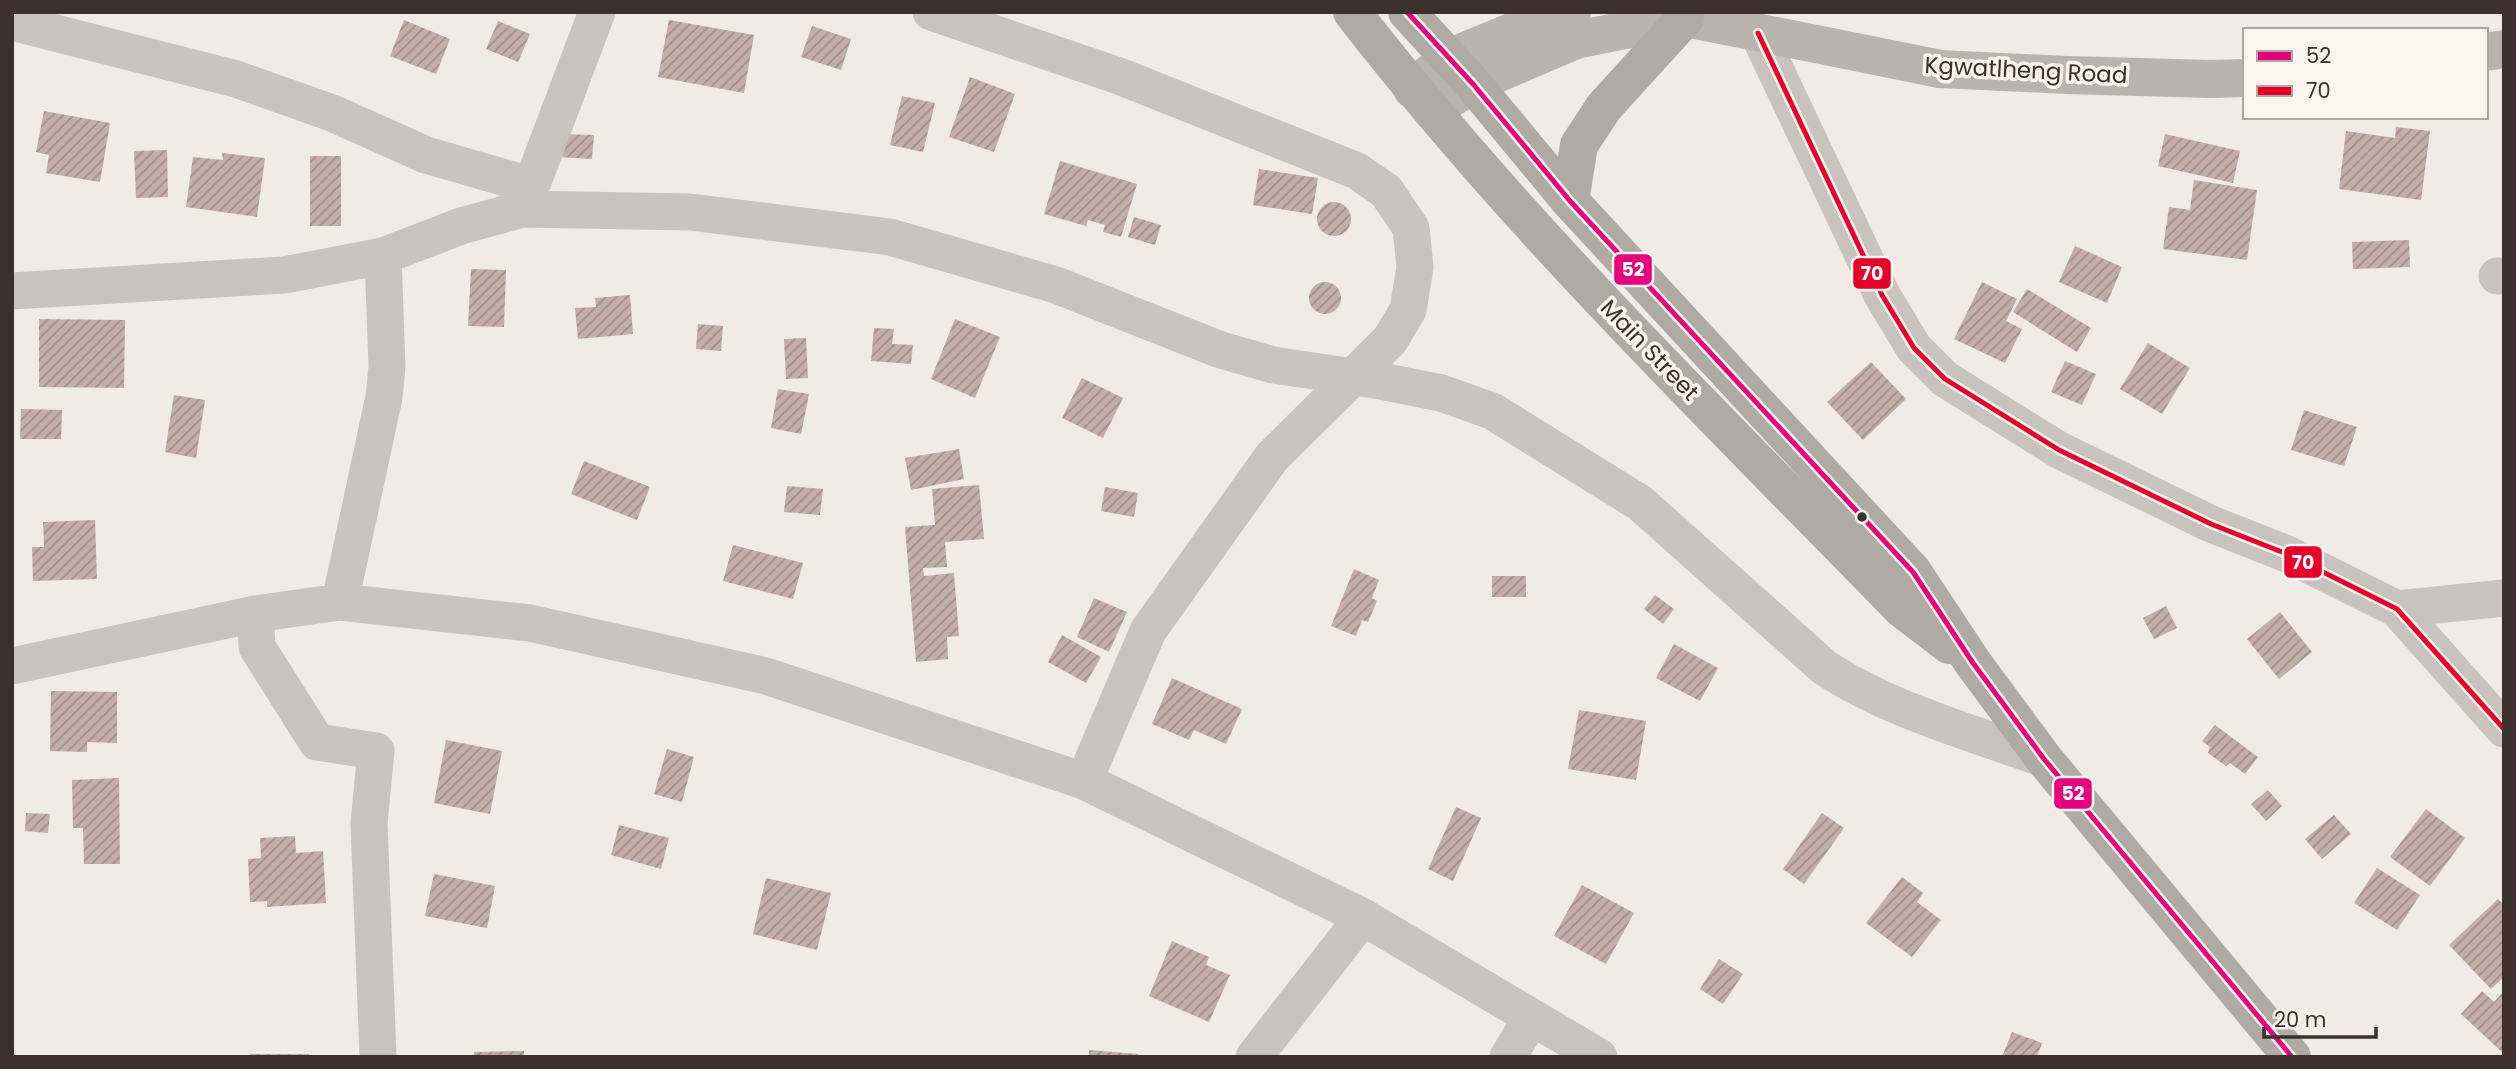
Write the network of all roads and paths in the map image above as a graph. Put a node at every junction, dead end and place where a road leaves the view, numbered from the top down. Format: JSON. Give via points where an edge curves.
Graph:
{"nodes":[{"id":1,"x":597,"y":12,"type":"edge"},
{"id":2,"x":931,"y":12,"type":"edge"},
{"id":3,"x":1352,"y":12,"type":"edge"},
{"id":4,"x":1408,"y":12,"type":"edge"},
{"id":5,"x":1572,"y":12,"type":"edge"},
{"id":6,"x":1671,"y":15,"type":"edge"},
{"id":7,"x":12,"y":22,"type":"edge"},
{"id":8,"x":1758,"y":33,"type":"junction"},
{"id":9,"x":1461,"y":71,"type":"junction"},
{"id":10,"x":2243,"y":78,"type":"edge"},
{"id":11,"x":1422,"y":100,"type":"junction"},
{"id":12,"x":526,"y":197,"type":"junction"},
{"id":13,"x":1570,"y":201,"type":"junction"},
{"id":14,"x":383,"y":256,"type":"junction"},
{"id":15,"x":12,"y":291,"type":"edge"},
{"id":16,"x":1351,"y":378,"type":"junction"},
{"id":17,"x":2504,"y":598,"type":"edge"},
{"id":18,"x":340,"y":602,"type":"junction"},
{"id":19,"x":2397,"y":609,"type":"junction"},
{"id":20,"x":255,"y":614,"type":"junction"},
{"id":21,"x":1973,"y":663,"type":"junction"},
{"id":22,"x":12,"y":666,"type":"edge"},
{"id":23,"x":2504,"y":729,"type":"edge"},
{"id":24,"x":2044,"y":759,"type":"junction"},
{"id":25,"x":1083,"y":781,"type":"junction"},
{"id":26,"x":1363,"y":917,"type":"junction"},
{"id":27,"x":1532,"y":1017,"type":"junction"},
{"id":28,"x":378,"y":1057,"type":"edge"},
{"id":29,"x":1255,"y":1057,"type":"edge"},
{"id":30,"x":1508,"y":1057,"type":"edge"},
{"id":31,"x":1599,"y":1057,"type":"edge"},
{"id":32,"x":2291,"y":1057,"type":"edge"}],
"edges":[{"from":1,"to":12,"type":"street"},
{"from":2,"to":16,"type":"street","via":[[1119,76],[1357,171],[1387,191],[1411,228],[1415,267],[1408,310],[1390,340]]},
{"from":3,"to":11,"type":"highway","name":"Main Street"},
{"from":4,"to":9,"type":"highway","name":"Main Street"},
{"from":5,"to":9,"type":"street","name":"Kgwatlheng Road","via":[[1533,23]]},
{"from":6,"to":8,"type":"street","name":"Kgwatlheng Road"},
{"from":6,"to":9,"type":"street","name":"Kgwatlheng Road"},
{"from":6,"to":13,"type":"highway","via":[[1579,145]]},
{"from":7,"to":12,"type":"street","via":[[236,79],[332,113]]},
{"from":8,"to":10,"type":"street","name":"Kgwatlheng Road","via":[[1940,69]]},
{"from":8,"to":19,"type":"street","via":[[1882,295],[1914,348],[1945,379],[2059,450]]},
{"from":9,"to":11,"type":"street","name":"Kgwatlheng Road"},
{"from":9,"to":13,"type":"highway","name":"Main Street"},
{"from":11,"to":21,"type":"highway","name":"Main Street","via":[[1554,250],[1893,599]]},
{"from":12,"to":14,"type":"street"},
{"from":12,"to":16,"type":"street","via":[[890,237],[1056,285],[1218,349],[1273,365]]},
{"from":13,"to":21,"type":"highway","name":"Main Street","via":[[1913,572]]},
{"from":14,"to":15,"type":"street","via":[[284,275]]},
{"from":14,"to":18,"type":"street","via":[[384,397]]},
{"from":16,"to":24,"type":"street","via":[[1441,393],[1492,411],[1640,503],[1850,685]]},
{"from":16,"to":25,"type":"street","via":[[1272,457],[1149,631]]},
{"from":17,"to":19,"type":"street"},
{"from":18,"to":20,"type":"street"},
{"from":18,"to":25,"type":"street","via":[[530,623],[766,676]]},
{"from":19,"to":23,"type":"street"},
{"from":20,"to":22,"type":"street"},
{"from":20,"to":28,"type":"street","via":[[257,648],[317,742],[376,751],[369,823]]},
{"from":21,"to":24,"type":"highway","name":"Main Street"},
{"from":24,"to":32,"type":"highway","name":"Main Street"},
{"from":25,"to":26,"type":"street"},
{"from":26,"to":27,"type":"street"},
{"from":26,"to":29,"type":"street"},
{"from":27,"to":30,"type":"street"},
{"from":27,"to":31,"type":"street"}]}
